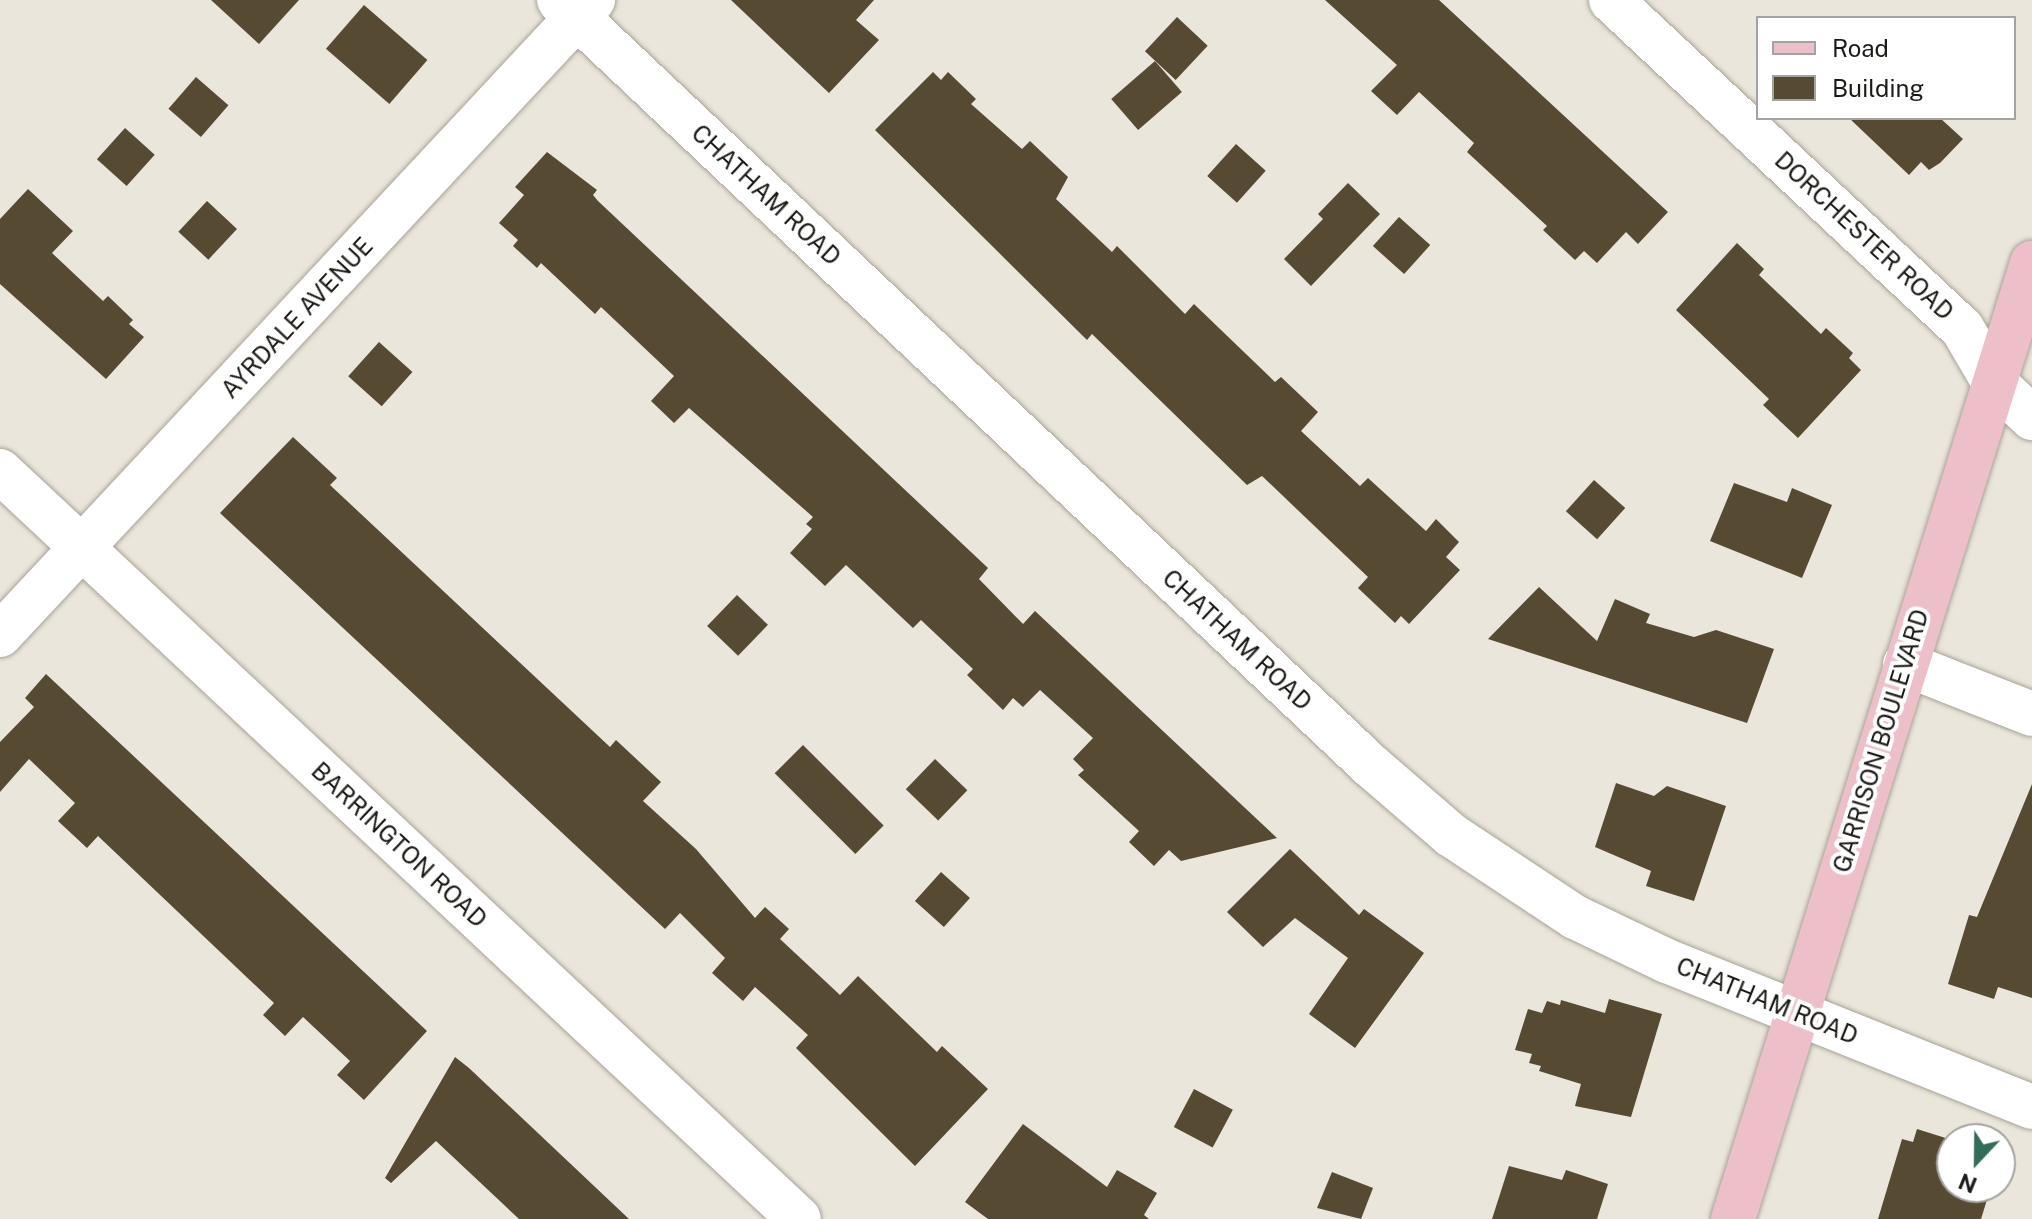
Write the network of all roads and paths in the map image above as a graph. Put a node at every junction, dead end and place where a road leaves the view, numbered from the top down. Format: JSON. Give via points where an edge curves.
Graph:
{"nodes":[{"id":1,"x":1611,"y":0,"type":"edge"},
{"id":2,"x":576,"y":6,"type":"edge"},
{"id":3,"x":2032,"y":263,"type":"edge"},
{"id":4,"x":1993,"y":381,"type":"junction"},
{"id":5,"x":2032,"y":418,"type":"edge"},
{"id":6,"x":0,"y":471,"type":"edge"},
{"id":7,"x":82,"y":548,"type":"junction"},
{"id":8,"x":0,"y":635,"type":"edge"},
{"id":9,"x":1905,"y":664,"type":"junction"},
{"id":10,"x":2032,"y":714,"type":"edge"},
{"id":11,"x":1797,"y":1012,"type":"junction"},
{"id":12,"x":2032,"y":1107,"type":"edge"},
{"id":13,"x":799,"y":1219,"type":"edge"},
{"id":14,"x":1733,"y":1219,"type":"edge"}],
"edges":[{"from":1,"to":4,"type":"street","name":"DORCHESTER ROAD","via":[[1962,328]]},
{"from":2,"to":7,"type":"street","name":"AYRDALE AVENUE"},
{"from":2,"to":11,"type":"street","name":"CHATHAM ROAD","via":[[1370,765],[1451,835],[1575,917],[1667,961]]},
{"from":3,"to":4,"type":"main road","name":"GARRISON BOULEVARD"},
{"from":4,"to":5,"type":"street","name":"DORCHESTER ROAD"},
{"from":4,"to":9,"type":"main road","name":"GARRISON BOULEVARD"},
{"from":6,"to":7,"type":"street","name":"BARRINGTON ROAD"},
{"from":7,"to":8,"type":"street","name":"AYRDALE AVENUE"},
{"from":7,"to":13,"type":"street","name":"BARRINGTON ROAD"},
{"from":9,"to":10,"type":"street"},
{"from":9,"to":11,"type":"main road","name":"GARRISON BOULEVARD"},
{"from":11,"to":12,"type":"street","name":"CHATHAM ROAD"},
{"from":11,"to":14,"type":"main road","name":"GARRISON BOULEVARD"}]}
